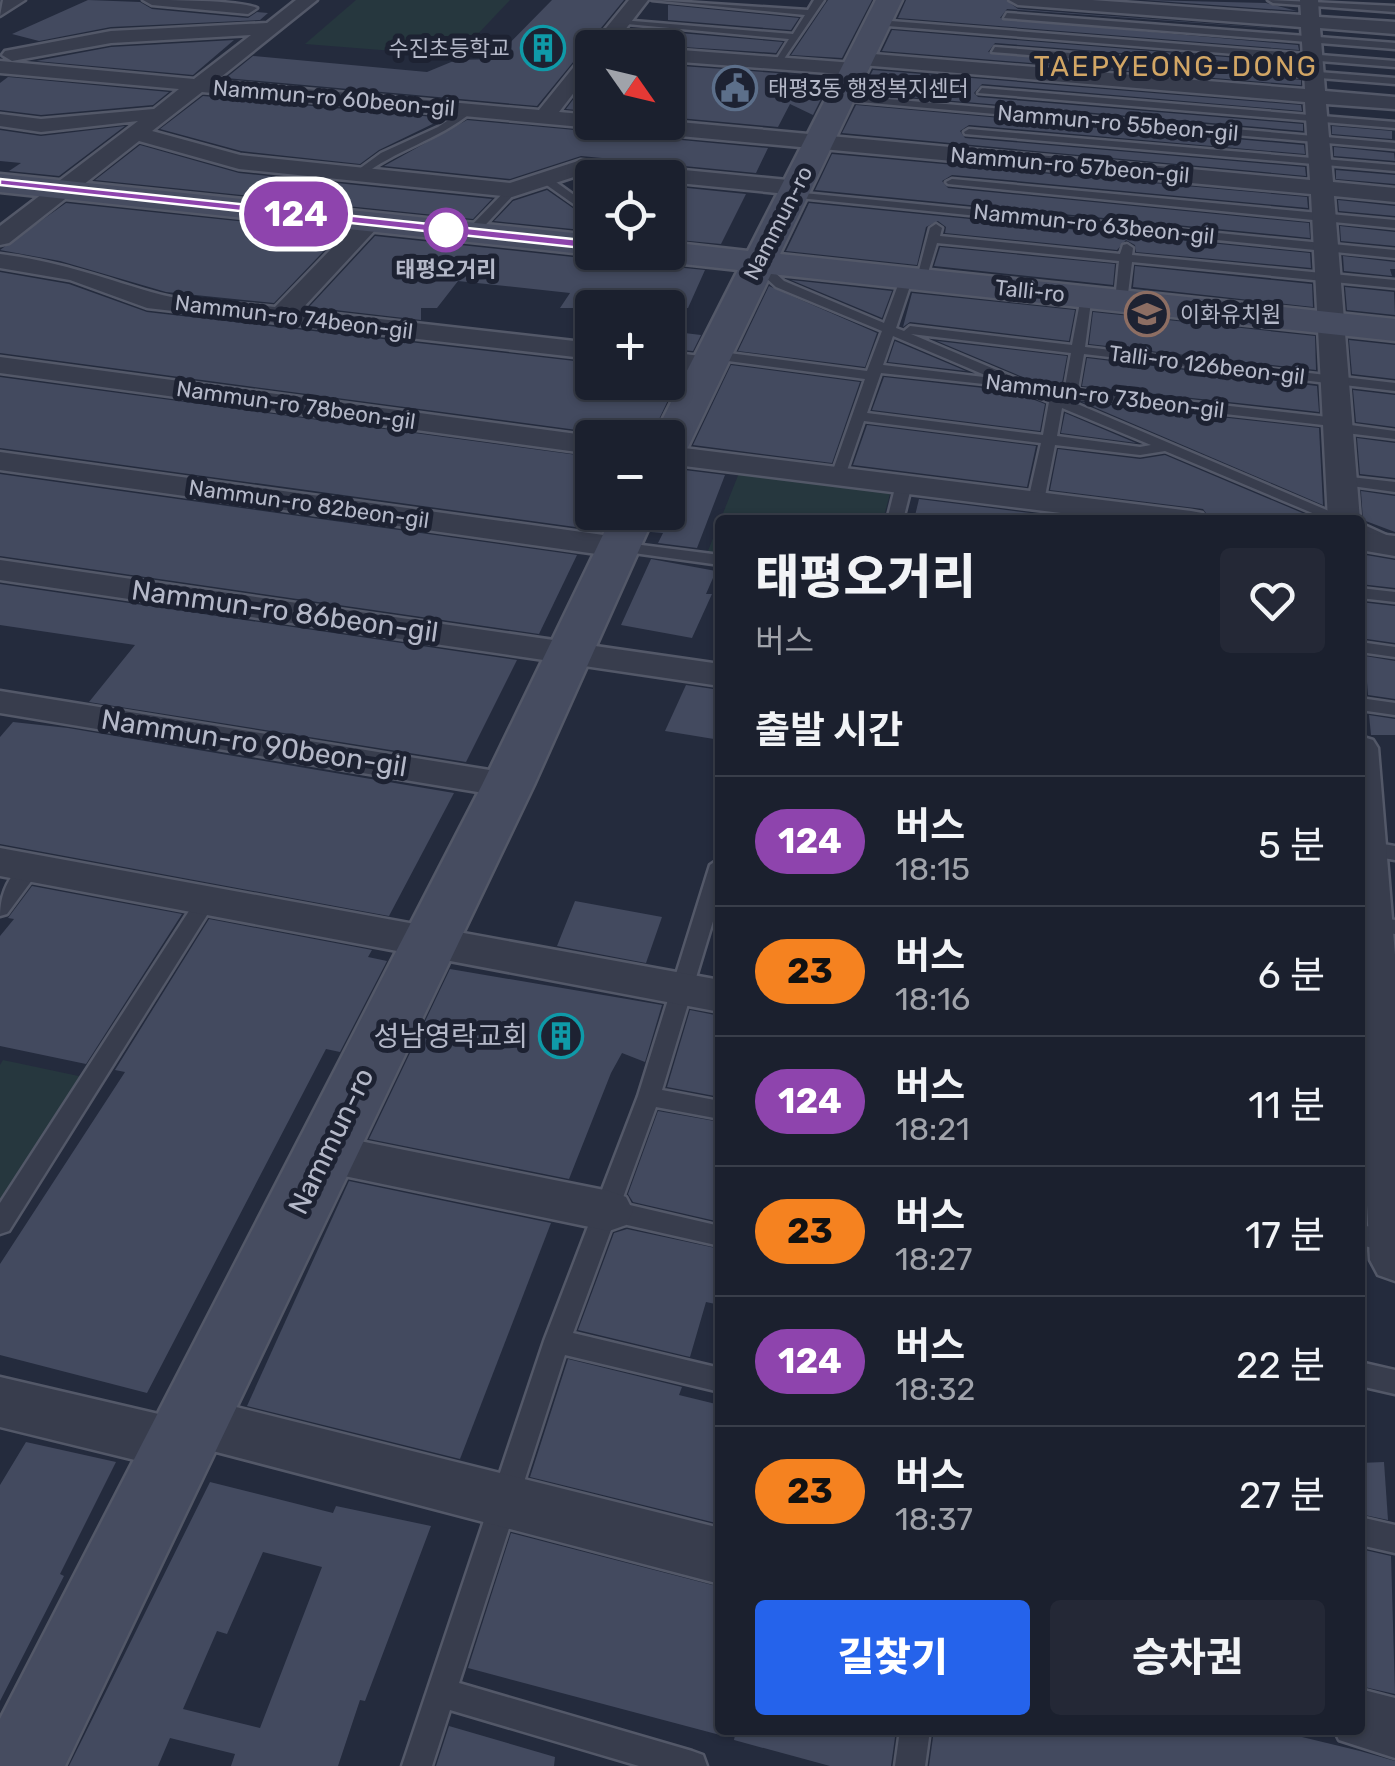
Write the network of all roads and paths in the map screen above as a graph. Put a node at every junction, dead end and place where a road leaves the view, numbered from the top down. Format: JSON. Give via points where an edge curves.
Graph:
{"nodes":[{"id":1,"x":16,"y":0,"type":"edge"},
{"id":2,"x":152,"y":0,"type":"edge"},
{"id":3,"x":639,"y":0,"type":"edge"},
{"id":4,"x":657,"y":0,"type":"edge"},
{"id":5,"x":819,"y":0,"type":"edge"},
{"id":6,"x":1273,"y":0,"type":"edge"},
{"id":7,"x":1013,"y":5,"type":"edge"},
{"id":8,"x":300,"y":6,"type":"edge"},
{"id":9,"x":1395,"y":9,"type":"edge"},
{"id":10,"x":0,"y":10,"type":"edge"},
{"id":11,"x":884,"y":12,"type":"edge"},
{"id":12,"x":811,"y":13,"type":"junction"},
{"id":13,"x":1156,"y":13,"type":"edge"},
{"id":14,"x":621,"y":23,"type":"junction"},
{"id":15,"x":271,"y":28,"type":"junction"},
{"id":16,"x":1395,"y":28,"type":"edge"},
{"id":17,"x":615,"y":30,"type":"edge"},
{"id":18,"x":1000,"y":33,"type":"junction"},
{"id":19,"x":796,"y":37,"type":"junction"},
{"id":20,"x":1149,"y":45,"type":"junction"},
{"id":21,"x":1395,"y":46,"type":"edge"},
{"id":22,"x":685,"y":56,"type":"edge"},
{"id":23,"x":992,"y":60,"type":"junction"},
{"id":24,"x":779,"y":63,"type":"junction"},
{"id":25,"x":1395,"y":64,"type":"edge"},
{"id":26,"x":0,"y":65,"type":"edge"},
{"id":27,"x":1313,"y":71,"type":"edge"},
{"id":28,"x":1146,"y":72,"type":"junction"},
{"id":29,"x":852,"y":76,"type":"junction"},
{"id":30,"x":575,"y":78,"type":"edge"},
{"id":31,"x":1395,"y":82,"type":"edge"},
{"id":32,"x":200,"y":86,"type":"junction"},
{"id":33,"x":982,"y":91,"type":"junction"},
{"id":34,"x":1395,"y":103,"type":"edge"},
{"id":35,"x":1143,"y":104,"type":"junction"},
{"id":36,"x":468,"y":110,"type":"junction"},
{"id":37,"x":976,"y":110,"type":"junction"},
{"id":38,"x":160,"y":114,"type":"junction"},
{"id":39,"x":544,"y":117,"type":"junction"},
{"id":40,"x":0,"y":120,"type":"edge"},
{"id":41,"x":575,"y":120,"type":"edge"},
{"id":42,"x":1141,"y":124,"type":"junction"},
{"id":43,"x":1395,"y":124,"type":"edge"},
{"id":44,"x":685,"y":129,"type":"edge"},
{"id":45,"x":969,"y":132,"type":"junction"},
{"id":46,"x":135,"y":133,"type":"junction"},
{"id":47,"x":819,"y":142,"type":"junction"},
{"id":48,"x":1138,"y":146,"type":"junction"},
{"id":49,"x":1395,"y":146,"type":"edge"},
{"id":50,"x":961,"y":156,"type":"junction"},
{"id":51,"x":1395,"y":168,"type":"edge"},
{"id":52,"x":1136,"y":172,"type":"junction"},
{"id":53,"x":358,"y":175,"type":"junction"},
{"id":54,"x":545,"y":178,"type":"junction"},
{"id":55,"x":952,"y":182,"type":"junction"},
{"id":56,"x":0,"y":183,"type":"edge"},
{"id":57,"x":1322,"y":188,"type":"junction"},
{"id":58,"x":63,"y":190,"type":"junction"},
{"id":59,"x":512,"y":190,"type":"junction"},
{"id":60,"x":795,"y":191,"type":"junction"},
{"id":61,"x":1395,"y":195,"type":"edge"},
{"id":62,"x":575,"y":200,"type":"edge"},
{"id":63,"x":1132,"y":200,"type":"junction"},
{"id":64,"x":943,"y":209,"type":"junction"},
{"id":65,"x":1323,"y":218,"type":"junction"},
{"id":66,"x":370,"y":222,"type":"junction"},
{"id":67,"x":1395,"y":224,"type":"edge"},
{"id":68,"x":1129,"y":228,"type":"junction"},
{"id":69,"x":472,"y":232,"type":"junction"},
{"id":70,"x":0,"y":238,"type":"edge"},
{"id":71,"x":933,"y":239,"type":"junction"},
{"id":72,"x":575,"y":243,"type":"edge"},
{"id":73,"x":1326,"y":247,"type":"junction"},
{"id":74,"x":685,"y":254,"type":"edge"},
{"id":75,"x":1395,"y":254,"type":"edge"},
{"id":76,"x":1126,"y":258,"type":"junction"},
{"id":77,"x":0,"y":261,"type":"edge"},
{"id":78,"x":756,"y":262,"type":"junction"},
{"id":79,"x":913,"y":278,"type":"junction"},
{"id":80,"x":1328,"y":278,"type":"junction"},
{"id":81,"x":1395,"y":284,"type":"edge"},
{"id":82,"x":1104,"y":299,"type":"junction"},
{"id":83,"x":282,"y":316,"type":"junction"},
{"id":84,"x":1331,"y":323,"type":"junction"},
{"id":85,"x":887,"y":327,"type":"junction"},
{"id":86,"x":1395,"y":330,"type":"edge"},
{"id":87,"x":575,"y":349,"type":"edge"},
{"id":88,"x":1079,"y":350,"type":"junction"},
{"id":89,"x":685,"y":360,"type":"edge"},
{"id":90,"x":711,"y":360,"type":"junction"},
{"id":91,"x":0,"y":365,"type":"edge"},
{"id":92,"x":872,"y":372,"type":"junction"},
{"id":93,"x":1334,"y":380,"type":"junction"},
{"id":94,"x":1031,"y":387,"type":"junction"},
{"id":95,"x":1395,"y":387,"type":"edge"},
{"id":96,"x":1064,"y":396,"type":"junction"},
{"id":97,"x":858,"y":416,"type":"junction"},
{"id":98,"x":681,"y":420,"type":"edge"},
{"id":99,"x":1338,"y":425,"type":"junction"},
{"id":100,"x":1395,"y":434,"type":"edge"},
{"id":101,"x":1049,"y":439,"type":"junction"},
{"id":102,"x":575,"y":443,"type":"edge"},
{"id":103,"x":1166,"y":447,"type":"junction"},
{"id":104,"x":685,"y":457,"type":"edge"},
{"id":105,"x":0,"y":462,"type":"edge"},
{"id":106,"x":838,"y":476,"type":"junction"},
{"id":107,"x":1342,"y":481,"type":"junction"},
{"id":108,"x":904,"y":484,"type":"junction"},
{"id":109,"x":1395,"y":487,"type":"edge"},
{"id":110,"x":1036,"y":501,"type":"junction"},
{"id":111,"x":895,"y":515,"type":"edge"},
{"id":112,"x":1117,"y":515,"type":"edge"},
{"id":113,"x":1331,"y":515,"type":"edge"},
{"id":114,"x":1343,"y":515,"type":"edge"},
{"id":115,"x":575,"y":524,"type":"edge"},
{"id":116,"x":626,"y":530,"type":"edge"},
{"id":117,"x":1365,"y":530,"type":"edge"},
{"id":118,"x":1365,"y":542,"type":"edge"},
{"id":119,"x":1395,"y":545,"type":"edge"},
{"id":120,"x":715,"y":558,"type":"edge"},
{"id":121,"x":0,"y":570,"type":"edge"},
{"id":122,"x":1365,"y":593,"type":"edge"},
{"id":123,"x":1395,"y":597,"type":"edge"},
{"id":124,"x":1365,"y":648,"type":"edge"},
{"id":125,"x":569,"y":652,"type":"junction"},
{"id":126,"x":1395,"y":652,"type":"edge"},
{"id":127,"x":715,"y":674,"type":"edge"},
{"id":128,"x":0,"y":702,"type":"edge"},
{"id":129,"x":1365,"y":705,"type":"edge"},
{"id":130,"x":1395,"y":709,"type":"edge"},
{"id":131,"x":1369,"y":768,"type":"edge"},
{"id":132,"x":508,"y":784,"type":"junction"},
{"id":133,"x":1374,"y":849,"type":"edge"},
{"id":134,"x":16,"y":865,"type":"edge"},
{"id":135,"x":715,"y":896,"type":"edge"},
{"id":136,"x":207,"y":899,"type":"junction"},
{"id":137,"x":0,"y":909,"type":"edge"},
{"id":138,"x":1376,"y":924,"type":"edge"},
{"id":139,"x":429,"y":942,"type":"junction"},
{"id":140,"x":701,"y":992,"type":"edge"},
{"id":141,"x":1377,"y":1009,"type":"edge"},
{"id":142,"x":649,"y":1096,"type":"junction"},
{"id":143,"x":715,"y":1109,"type":"edge"},
{"id":144,"x":1380,"y":1119,"type":"edge"},
{"id":145,"x":325,"y":1153,"type":"junction"},
{"id":146,"x":608,"y":1211,"type":"junction"},
{"id":147,"x":0,"y":1224,"type":"edge"},
{"id":148,"x":715,"y":1235,"type":"edge"},
{"id":149,"x":1365,"y":1236,"type":"edge"},
{"id":150,"x":1394,"y":1242,"type":"edge"},
{"id":151,"x":1395,"y":1260,"type":"edge"},
{"id":152,"x":557,"y":1341,"type":"junction"},
{"id":153,"x":1365,"y":1375,"type":"edge"},
{"id":154,"x":715,"y":1379,"type":"edge"},
{"id":155,"x":1395,"y":1382,"type":"edge"},
{"id":156,"x":0,"y":1402,"type":"edge"},
{"id":157,"x":186,"y":1433,"type":"junction"},
{"id":158,"x":503,"y":1502,"type":"junction"},
{"id":159,"x":1365,"y":1531,"type":"edge"},
{"id":160,"x":1395,"y":1539,"type":"edge"},
{"id":161,"x":715,"y":1555,"type":"edge"},
{"id":162,"x":442,"y":1692,"type":"junction"},
{"id":163,"x":1365,"y":1720,"type":"edge"},
{"id":164,"x":1395,"y":1728,"type":"edge"},
{"id":165,"x":914,"y":1735,"type":"edge"},
{"id":166,"x":21,"y":1766,"type":"edge"},
{"id":167,"x":417,"y":1766,"type":"edge"},
{"id":168,"x":692,"y":1766,"type":"edge"},
{"id":169,"x":910,"y":1766,"type":"edge"}],
"edges":[{"from":1,"to":10,"type":"street"},
{"from":2,"to":8,"type":"street"},
{"from":3,"to":14,"type":"street"},
{"from":4,"to":12,"type":"lane"},
{"from":5,"to":12,"type":"lane"},
{"from":6,"to":27,"type":"lane"},
{"from":7,"to":13,"type":"street"},
{"from":7,"to":18,"type":"lane"},
{"from":8,"to":15,"type":"street"},
{"from":9,"to":27,"type":"lane"},
{"from":11,"to":18,"type":"lane"},
{"from":11,"to":29,"type":"main road","name":"Nammun-ro"},
{"from":12,"to":19,"type":"lane"},
{"from":13,"to":20,"type":"lane","name":"Talli-ro 126beon-gil"},
{"from":13,"to":27,"type":"street"},
{"from":14,"to":17,"type":"street"},
{"from":14,"to":19,"type":"lane"},
{"from":15,"to":26,"type":"street","via":[[111,36],[16,52]]},
{"from":15,"to":32,"type":"street"},
{"from":16,"to":27,"type":"street"},
{"from":18,"to":20,"type":"lane"},
{"from":18,"to":23,"type":"lane"},
{"from":19,"to":24,"type":"lane"},
{"from":20,"to":27,"type":"lane"},
{"from":20,"to":28,"type":"lane","name":"Talli-ro 126beon-gil"},
{"from":21,"to":27,"type":"lane"},
{"from":22,"to":24,"type":"street"},
{"from":23,"to":28,"type":"street"},
{"from":23,"to":29,"type":"street"},
{"from":23,"to":33,"type":"lane"},
{"from":24,"to":29,"type":"street"},
{"from":25,"to":27,"type":"lane"},
{"from":26,"to":32,"type":"street","name":"Nammun-ro 60beon-gil"},
{"from":27,"to":28,"type":"street"},
{"from":27,"to":31,"type":"lane"},
{"from":27,"to":34,"type":"street"},
{"from":27,"to":35,"type":"lane"},
{"from":27,"to":42,"type":"lane","name":"Nammun-ro 55beon-gil"},
{"from":27,"to":43,"type":"lane"},
{"from":27,"to":48,"type":"lane"},
{"from":27,"to":49,"type":"lane","name":"Nammun-ro 55beon-gil"},
{"from":27,"to":51,"type":"lane"},
{"from":27,"to":57,"type":"street"},
{"from":28,"to":35,"type":"lane","name":"Talli-ro 126beon-gil"},
{"from":29,"to":37,"type":"lane","name":"Nammun-ro 55beon-gil"},
{"from":29,"to":47,"type":"main road","name":"Nammun-ro"},
{"from":30,"to":39,"type":"street"},
{"from":32,"to":36,"type":"street","name":"Nammun-ro 60beon-gil"},
{"from":32,"to":38,"type":"street"},
{"from":33,"to":35,"type":"lane"},
{"from":33,"to":37,"type":"lane"},
{"from":35,"to":42,"type":"lane","name":"Talli-ro 126beon-gil"},
{"from":36,"to":39,"type":"street","name":"Nammun-ro 60beon-gil"},
{"from":36,"to":53,"type":"lane","name":"Nammun-ro 60beon-gil","via":[[453,125],[379,155]]},
{"from":37,"to":42,"type":"lane","name":"Nammun-ro 55beon-gil"},
{"from":37,"to":45,"type":"lane"},
{"from":38,"to":40,"type":"street","via":[[124,112],[42,129]]},
{"from":38,"to":46,"type":"street"},
{"from":39,"to":41,"type":"street","name":"Nammun-ro 60beon-gil"},
{"from":42,"to":48,"type":"lane","name":"Talli-ro 126beon-gil"},
{"from":44,"to":47,"type":"street"},
{"from":45,"to":48,"type":"lane"},
{"from":45,"to":50,"type":"lane"},
{"from":46,"to":53,"type":"street","via":[[239,162]]},
{"from":46,"to":58,"type":"street"},
{"from":47,"to":50,"type":"street","name":"Nammun-ro 57beon-gil"},
{"from":47,"to":60,"type":"main road","name":"Nammun-ro"},
{"from":48,"to":52,"type":"lane","name":"Talli-ro 126beon-gil"},
{"from":50,"to":52,"type":"street","name":"Nammun-ro 57beon-gil"},
{"from":50,"to":55,"type":"lane"},
{"from":52,"to":57,"type":"street","name":"Nammun-ro 57beon-gil"},
{"from":52,"to":63,"type":"lane","name":"Talli-ro 126beon-gil"},
{"from":53,"to":59,"type":"street"},
{"from":54,"to":59,"type":"street"},
{"from":54,"to":60,"type":"street","via":[[581,168]]},
{"from":54,"to":62,"type":"lane"},
{"from":55,"to":63,"type":"lane"},
{"from":55,"to":64,"type":"lane"},
{"from":56,"to":58,"type":"main road"},
{"from":57,"to":61,"type":"street","name":"Nammun-ro 57beon-gil"},
{"from":57,"to":65,"type":"street"},
{"from":58,"to":66,"type":"main road"},
{"from":58,"to":70,"type":"street"},
{"from":59,"to":69,"type":"lane"},
{"from":60,"to":64,"type":"lane","name":"Nammun-ro 63beon-gil"},
{"from":60,"to":78,"type":"main road","name":"Nammun-ro"},
{"from":63,"to":65,"type":"lane"},
{"from":63,"to":68,"type":"lane","name":"Talli-ro 126beon-gil"},
{"from":64,"to":68,"type":"lane","name":"Nammun-ro 63beon-gil"},
{"from":64,"to":71,"type":"lane"},
{"from":65,"to":67,"type":"lane"},
{"from":65,"to":73,"type":"street"},
{"from":66,"to":69,"type":"main road"},
{"from":66,"to":83,"type":"street"},
{"from":68,"to":73,"type":"lane","name":"Nammun-ro 63beon-gil"},
{"from":68,"to":76,"type":"lane","name":"Talli-ro 126beon-gil"},
{"from":69,"to":72,"type":"main road"},
{"from":71,"to":76,"type":"lane"},
{"from":71,"to":79,"type":"lane"},
{"from":73,"to":75,"type":"lane","name":"Nammun-ro 63beon-gil"},
{"from":73,"to":80,"type":"street"},
{"from":74,"to":78,"type":"main road","name":"Talli-ro"},
{"from":76,"to":80,"type":"lane"},
{"from":76,"to":82,"type":"lane","name":"Talli-ro 126beon-gil"},
{"from":77,"to":83,"type":"street","name":"Nammun-ro 74beon-gil","via":[[47,266],[147,300]]},
{"from":78,"to":79,"type":"main road","name":"Talli-ro"},
{"from":78,"to":85,"type":"lane","via":[[780,284]]},
{"from":78,"to":90,"type":"main road","name":"Nammun-ro"},
{"from":79,"to":82,"type":"main road","name":"Talli-ro"},
{"from":79,"to":85,"type":"lane"},
{"from":80,"to":81,"type":"lane"},
{"from":80,"to":84,"type":"street"},
{"from":82,"to":84,"type":"main road","name":"Talli-ro"},
{"from":82,"to":88,"type":"lane","name":"Talli-ro 126beon-gil"},
{"from":83,"to":87,"type":"street","name":"Nammun-ro 74beon-gil"},
{"from":84,"to":86,"type":"main road","name":"Talli-ro"},
{"from":84,"to":93,"type":"street"},
{"from":85,"to":88,"type":"lane"},
{"from":85,"to":92,"type":"lane"},
{"from":85,"to":94,"type":"lane"},
{"from":88,"to":93,"type":"lane","name":"Talli-ro 126beon-gil"},
{"from":88,"to":96,"type":"lane","name":"Talli-ro 126beon-gil"},
{"from":89,"to":90,"type":"street"},
{"from":90,"to":92,"type":"lane","name":"Nammun-ro 73beon-gil"},
{"from":90,"to":98,"type":"main road","name":"Nammun-ro"},
{"from":91,"to":102,"type":"street","name":"Nammun-ro 78beon-gil"},
{"from":92,"to":94,"type":"lane","name":"Nammun-ro 73beon-gil"},
{"from":92,"to":97,"type":"lane"},
{"from":93,"to":95,"type":"lane","name":"Talli-ro 126beon-gil"},
{"from":93,"to":99,"type":"street"},
{"from":94,"to":96,"type":"lane","name":"Nammun-ro 73beon-gil"},
{"from":96,"to":99,"type":"lane","name":"Nammun-ro 73beon-gil"},
{"from":96,"to":101,"type":"lane","name":"Talli-ro 126beon-gil"},
{"from":96,"to":103,"type":"lane"},
{"from":97,"to":101,"type":"lane"},
{"from":97,"to":106,"type":"lane"},
{"from":99,"to":100,"type":"lane","name":"Nammun-ro 73beon-gil"},
{"from":99,"to":107,"type":"street"},
{"from":101,"to":103,"type":"lane","via":[[1140,451]]},
{"from":101,"to":110,"type":"lane","name":"Talli-ro 126beon-gil"},
{"from":103,"to":113,"type":"lane"},
{"from":104,"to":106,"type":"street"},
{"from":105,"to":115,"type":"street","name":"Nammun-ro 82beon-gil"},
{"from":106,"to":108,"type":"street"},
{"from":107,"to":109,"type":"lane"},
{"from":107,"to":114,"type":"street"},
{"from":108,"to":110,"type":"street"},
{"from":108,"to":111,"type":"lane"},
{"from":110,"to":112,"type":"street"},
{"from":116,"to":120,"type":"lane"},
{"from":116,"to":125,"type":"main road","name":"Nammun-ro"},
{"from":117,"to":119,"type":"lane"},
{"from":118,"to":119,"type":"street"},
{"from":121,"to":125,"type":"street","name":"Nammun-ro 86beon-gil"},
{"from":122,"to":123,"type":"lane"},
{"from":124,"to":126,"type":"lane"},
{"from":125,"to":127,"type":"street","name":"Nammun-ro 86beon-gil"},
{"from":125,"to":132,"type":"main road","name":"Nammun-ro"},
{"from":128,"to":132,"type":"street","name":"Nammun-ro 90beon-gil"},
{"from":129,"to":130,"type":"lane"},
{"from":131,"to":133,"type":"street"},
{"from":132,"to":139,"type":"main road","name":"Nammun-ro"},
{"from":133,"to":138,"type":"street"},
{"from":134,"to":136,"type":"street"},
{"from":134,"to":137,"type":"lane"},
{"from":135,"to":140,"type":"lane"},
{"from":136,"to":139,"type":"street"},
{"from":136,"to":147,"type":"lane"},
{"from":138,"to":141,"type":"street"},
{"from":139,"to":140,"type":"street"},
{"from":139,"to":145,"type":"main road","name":"Nammun-ro"},
{"from":140,"to":142,"type":"lane"},
{"from":141,"to":144,"type":"street"},
{"from":142,"to":143,"type":"lane"},
{"from":142,"to":146,"type":"lane"},
{"from":144,"to":150,"type":"street"},
{"from":145,"to":146,"type":"street"},
{"from":145,"to":157,"type":"main road","name":"Nammun-ro"},
{"from":146,"to":148,"type":"lane"},
{"from":146,"to":152,"type":"lane"},
{"from":149,"to":150,"type":"lane"},
{"from":150,"to":151,"type":"street"},
{"from":152,"to":154,"type":"lane"},
{"from":152,"to":158,"type":"lane"},
{"from":153,"to":155,"type":"lane"},
{"from":156,"to":157,"type":"street"},
{"from":157,"to":158,"type":"street"},
{"from":157,"to":166,"type":"main road","name":"Nammun-ro"},
{"from":158,"to":161,"type":"street"},
{"from":158,"to":162,"type":"lane"},
{"from":159,"to":160,"type":"lane"},
{"from":162,"to":167,"type":"lane"},
{"from":162,"to":168,"type":"lane"},
{"from":163,"to":164,"type":"street"},
{"from":165,"to":169,"type":"lane"}]}
